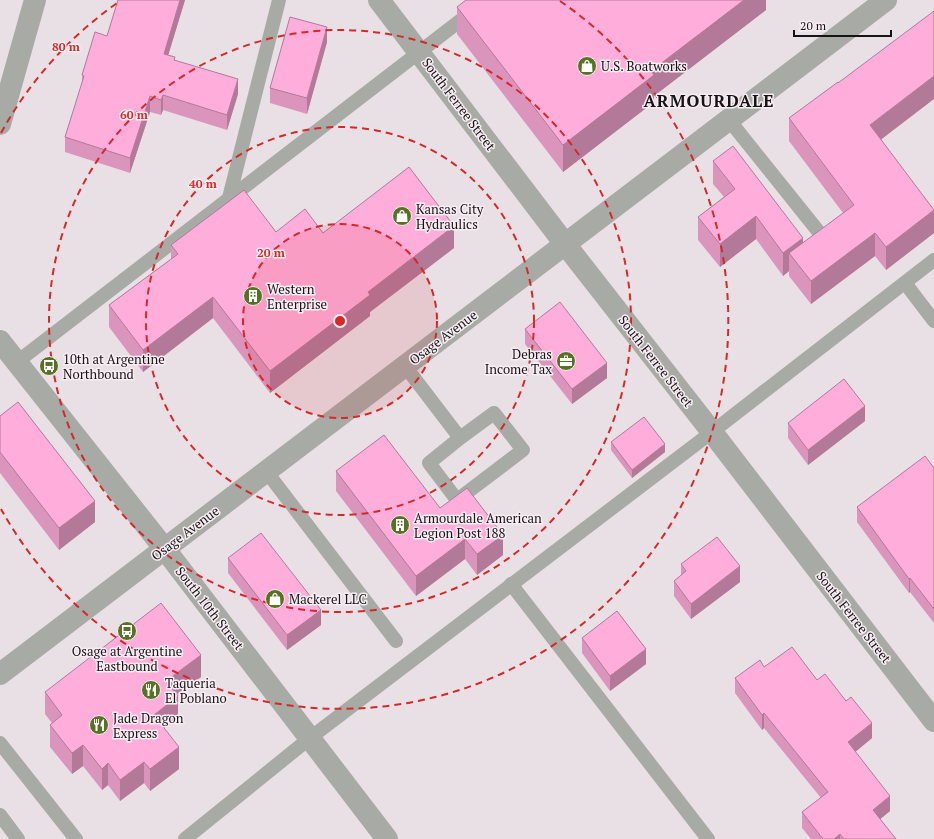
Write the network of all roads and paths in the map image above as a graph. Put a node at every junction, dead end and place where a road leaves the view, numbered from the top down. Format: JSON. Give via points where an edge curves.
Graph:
{"nodes":[{"id":1,"x":35,"y":0,"type":"edge"},
{"id":2,"x":279,"y":0,"type":"edge"},
{"id":3,"x":379,"y":0,"type":"edge"},
{"id":4,"x":487,"y":0,"type":"edge"},
{"id":5,"x":886,"y":0,"type":"edge"},
{"id":6,"x":419,"y":52,"type":"junction"},
{"id":7,"x":729,"y":120,"type":"junction"},
{"id":8,"x":0,"y":124,"type":"edge"},
{"id":9,"x":229,"y":198,"type":"junction"},
{"id":10,"x":818,"y":231,"type":"edge"},
{"id":11,"x":566,"y":244,"type":"junction"},
{"id":12,"x":934,"y":260,"type":"edge"},
{"id":13,"x":904,"y":283,"type":"junction"},
{"id":14,"x":934,"y":321,"type":"edge"},
{"id":15,"x":0,"y":341,"type":"edge"},
{"id":16,"x":17,"y":362,"type":"junction"},
{"id":17,"x":405,"y":366,"type":"junction"},
{"id":18,"x":712,"y":432,"type":"junction"},
{"id":19,"x":460,"y":438,"type":"junction"},
{"id":20,"x":266,"y":471,"type":"junction"},
{"id":21,"x":164,"y":548,"type":"junction"},
{"id":22,"x":511,"y":584,"type":"junction"},
{"id":23,"x":396,"y":641,"type":"dead end"},
{"id":24,"x":0,"y":674,"type":"edge"},
{"id":25,"x":934,"y":721,"type":"edge"},
{"id":26,"x":310,"y":738,"type":"junction"},
{"id":27,"x":0,"y":743,"type":"edge"},
{"id":28,"x":0,"y":815,"type":"edge"},
{"id":29,"x":18,"y":839,"type":"edge"},
{"id":30,"x":76,"y":839,"type":"edge"},
{"id":31,"x":185,"y":839,"type":"edge"},
{"id":32,"x":387,"y":839,"type":"edge"},
{"id":33,"x":708,"y":839,"type":"edge"}],
"edges":[{"from":1,"to":8,"type":"street"},
{"from":2,"to":9,"type":"lane"},
{"from":3,"to":6,"type":"street","name":"South Ferree Street"},
{"from":4,"to":6,"type":"lane"},
{"from":5,"to":7,"type":"street","name":"Osage Avenue"},
{"from":6,"to":9,"type":"lane"},
{"from":6,"to":11,"type":"street","name":"South Ferree Street"},
{"from":7,"to":10,"type":"lane"},
{"from":7,"to":11,"type":"street","name":"Osage Avenue"},
{"from":9,"to":16,"type":"lane"},
{"from":11,"to":17,"type":"street","name":"Osage Avenue"},
{"from":11,"to":18,"type":"street","name":"South Ferree Street"},
{"from":12,"to":13,"type":"lane"},
{"from":13,"to":14,"type":"lane"},
{"from":13,"to":18,"type":"lane"},
{"from":15,"to":16,"type":"street","name":"South 10th Street"},
{"from":16,"to":21,"type":"street","name":"South 10th Street"},
{"from":17,"to":19,"type":"lane"},
{"from":17,"to":20,"type":"street","name":"Osage Avenue"},
{"from":18,"to":22,"type":"lane"},
{"from":18,"to":25,"type":"street","name":"South Ferree Street"},
{"from":19,"to":19,"type":"lane","via":[[494,413],[523,450],[457,500],[429,463]]},
{"from":20,"to":21,"type":"street","name":"Osage Avenue"},
{"from":20,"to":23,"type":"lane"},
{"from":21,"to":24,"type":"street","name":"Osage Avenue"},
{"from":21,"to":26,"type":"street","name":"South 10th Street"},
{"from":22,"to":26,"type":"lane"},
{"from":22,"to":33,"type":"lane"},
{"from":26,"to":31,"type":"lane"},
{"from":26,"to":32,"type":"street","name":"South 10th Street"},
{"from":27,"to":30,"type":"lane"},
{"from":28,"to":29,"type":"lane"}]}
